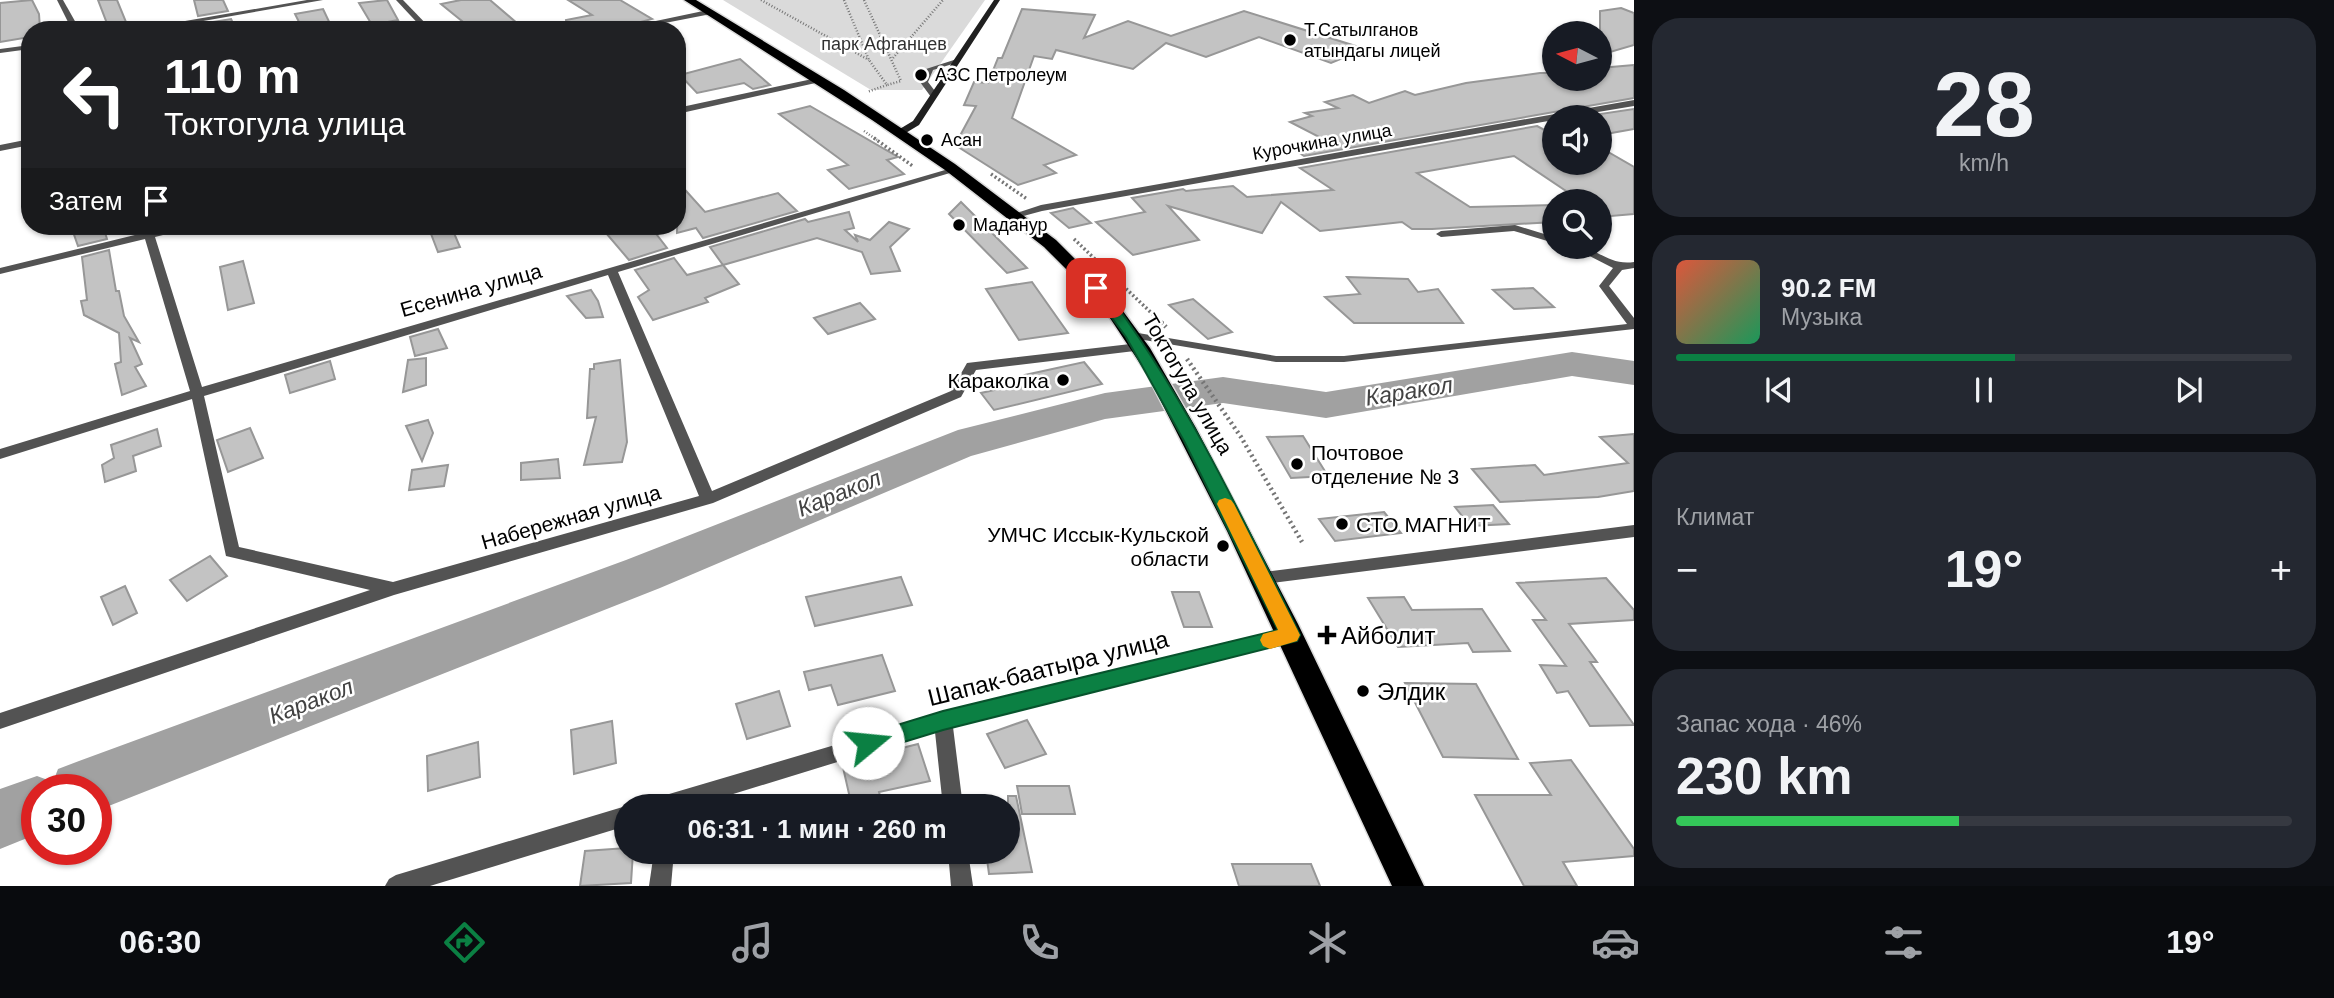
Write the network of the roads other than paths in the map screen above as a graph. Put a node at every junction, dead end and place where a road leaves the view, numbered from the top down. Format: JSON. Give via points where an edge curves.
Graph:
{"nodes":[{"id":1,"x":60,"y":0,"type":"edge"},
{"id":2,"x":320,"y":0,"type":"edge"},
{"id":3,"x":399,"y":0,"type":"edge"},
{"id":4,"x":689,"y":0,"type":"edge"},
{"id":5,"x":997,"y":0,"type":"edge"},
{"id":6,"x":708,"y":12,"type":"junction"},
{"id":7,"x":71,"y":21,"type":"edge"},
{"id":8,"x":192,"y":21,"type":"edge"},
{"id":9,"x":419,"y":21,"type":"edge"},
{"id":10,"x":662,"y":21,"type":"edge"},
{"id":11,"x":21,"y":48,"type":"edge"},
{"id":12,"x":0,"y":51,"type":"edge"},
{"id":13,"x":957,"y":61,"type":"junction"},
{"id":14,"x":817,"y":80,"type":"junction"},
{"id":15,"x":934,"y":95,"type":"junction"},
{"id":16,"x":1634,"y":103,"type":"edge"},
{"id":17,"x":686,"y":109,"type":"edge"},
{"id":18,"x":901,"y":132,"type":"junction"},
{"id":19,"x":21,"y":144,"type":"edge"},
{"id":20,"x":0,"y":148,"type":"edge"},
{"id":21,"x":955,"y":170,"type":"junction"},
{"id":22,"x":1016,"y":215,"type":"junction"},
{"id":23,"x":1441,"y":234,"type":"dead end"},
{"id":24,"x":133,"y":235,"type":"edge"},
{"id":25,"x":149,"y":235,"type":"edge"},
{"id":26,"x":1542,"y":237,"type":"edge"},
{"id":27,"x":1602,"y":259,"type":"edge"},
{"id":28,"x":1634,"y":265,"type":"edge"},
{"id":29,"x":1619,"y":267,"type":"junction"},
{"id":30,"x":0,"y":271,"type":"edge"},
{"id":31,"x":612,"y":273,"type":"junction"},
{"id":32,"x":1634,"y":326,"type":"edge"},
{"id":33,"x":1139,"y":346,"type":"junction"},
{"id":34,"x":197,"y":392,"type":"junction"},
{"id":35,"x":0,"y":454,"type":"edge"},
{"id":36,"x":708,"y":499,"type":"junction"},
{"id":37,"x":1634,"y":531,"type":"edge"},
{"id":38,"x":1264,"y":578,"type":"junction"},
{"id":39,"x":393,"y":589,"type":"junction"},
{"id":40,"x":1290,"y":635,"type":"junction"},
{"id":41,"x":0,"y":721,"type":"edge"},
{"id":42,"x":943,"y":721,"type":"junction"},
{"id":43,"x":704,"y":794,"type":"edge"},
{"id":44,"x":951,"y":794,"type":"edge"},
{"id":45,"x":614,"y":821,"type":"edge"},
{"id":46,"x":663,"y":864,"type":"edge"},
{"id":47,"x":959,"y":864,"type":"edge"},
{"id":48,"x":396,"y":886,"type":"edge"},
{"id":49,"x":660,"y":886,"type":"edge"},
{"id":50,"x":962,"y":886,"type":"edge"},
{"id":51,"x":1408,"y":886,"type":"edge"}],
"edges":[{"from":1,"to":7,"type":"street"},
{"from":2,"to":8,"type":"street"},
{"from":3,"to":9,"type":"street"},
{"from":4,"to":6,"type":"highway","name":"Токтогула улица"},
{"from":5,"to":13,"type":"main road"},
{"from":6,"to":10,"type":"street"},
{"from":6,"to":14,"type":"highway","name":"Токтогула улица"},
{"from":11,"to":12,"type":"street"},
{"from":13,"to":15,"type":"main road"},
{"from":13,"to":15,"type":"lane","via":[[930,69],[924,82]]},
{"from":14,"to":17,"type":"street"},
{"from":14,"to":18,"type":"highway","name":"Токтогула улица"},
{"from":15,"to":18,"type":"main road","via":[[916,123]]},
{"from":16,"to":22,"type":"street","name":"Курочкина улица"},
{"from":18,"to":21,"type":"highway","name":"Токтогула улица"},
{"from":19,"to":20,"type":"street"},
{"from":21,"to":22,"type":"highway","name":"Токтогула улица"},
{"from":21,"to":31,"type":"street","name":"Есенина улица"},
{"from":22,"to":33,"type":"highway","name":"Токтогула улица","via":[[1083,274]]},
{"from":23,"to":26,"type":"lane","via":[[1515,229]]},
{"from":24,"to":30,"type":"street"},
{"from":25,"to":34,"type":"street"},
{"from":27,"to":29,"type":"lane"},
{"from":28,"to":29,"type":"lane"},
{"from":29,"to":32,"type":"lane","via":[[1604,286]]},
{"from":31,"to":34,"type":"street","name":"Есенина улица"},
{"from":31,"to":36,"type":"street"},
{"from":32,"to":33,"type":"lane","via":[[1344,359],[1276,359]]},
{"from":33,"to":36,"type":"street","name":"Набережная улица","via":[[972,366],[956,394]]},
{"from":33,"to":38,"type":"highway","name":"Токтогула улица"},
{"from":34,"to":35,"type":"street","name":"Есенина улица"},
{"from":34,"to":39,"type":"street","via":[[232,552]]},
{"from":36,"to":39,"type":"street","name":"Набережная улица"},
{"from":37,"to":38,"type":"street"},
{"from":38,"to":40,"type":"highway","name":"Токтогула улица"},
{"from":39,"to":41,"type":"street","name":"Набережная улица"},
{"from":40,"to":42,"type":"street","name":"Шапак-баатыра улица"},
{"from":40,"to":51,"type":"highway","name":"Токтогула улица"},
{"from":42,"to":43,"type":"street","name":"Шапак-баатыра улица"},
{"from":42,"to":44,"type":"street"},
{"from":45,"to":48,"type":"street"},
{"from":46,"to":49,"type":"street"},
{"from":47,"to":50,"type":"street"}]}
